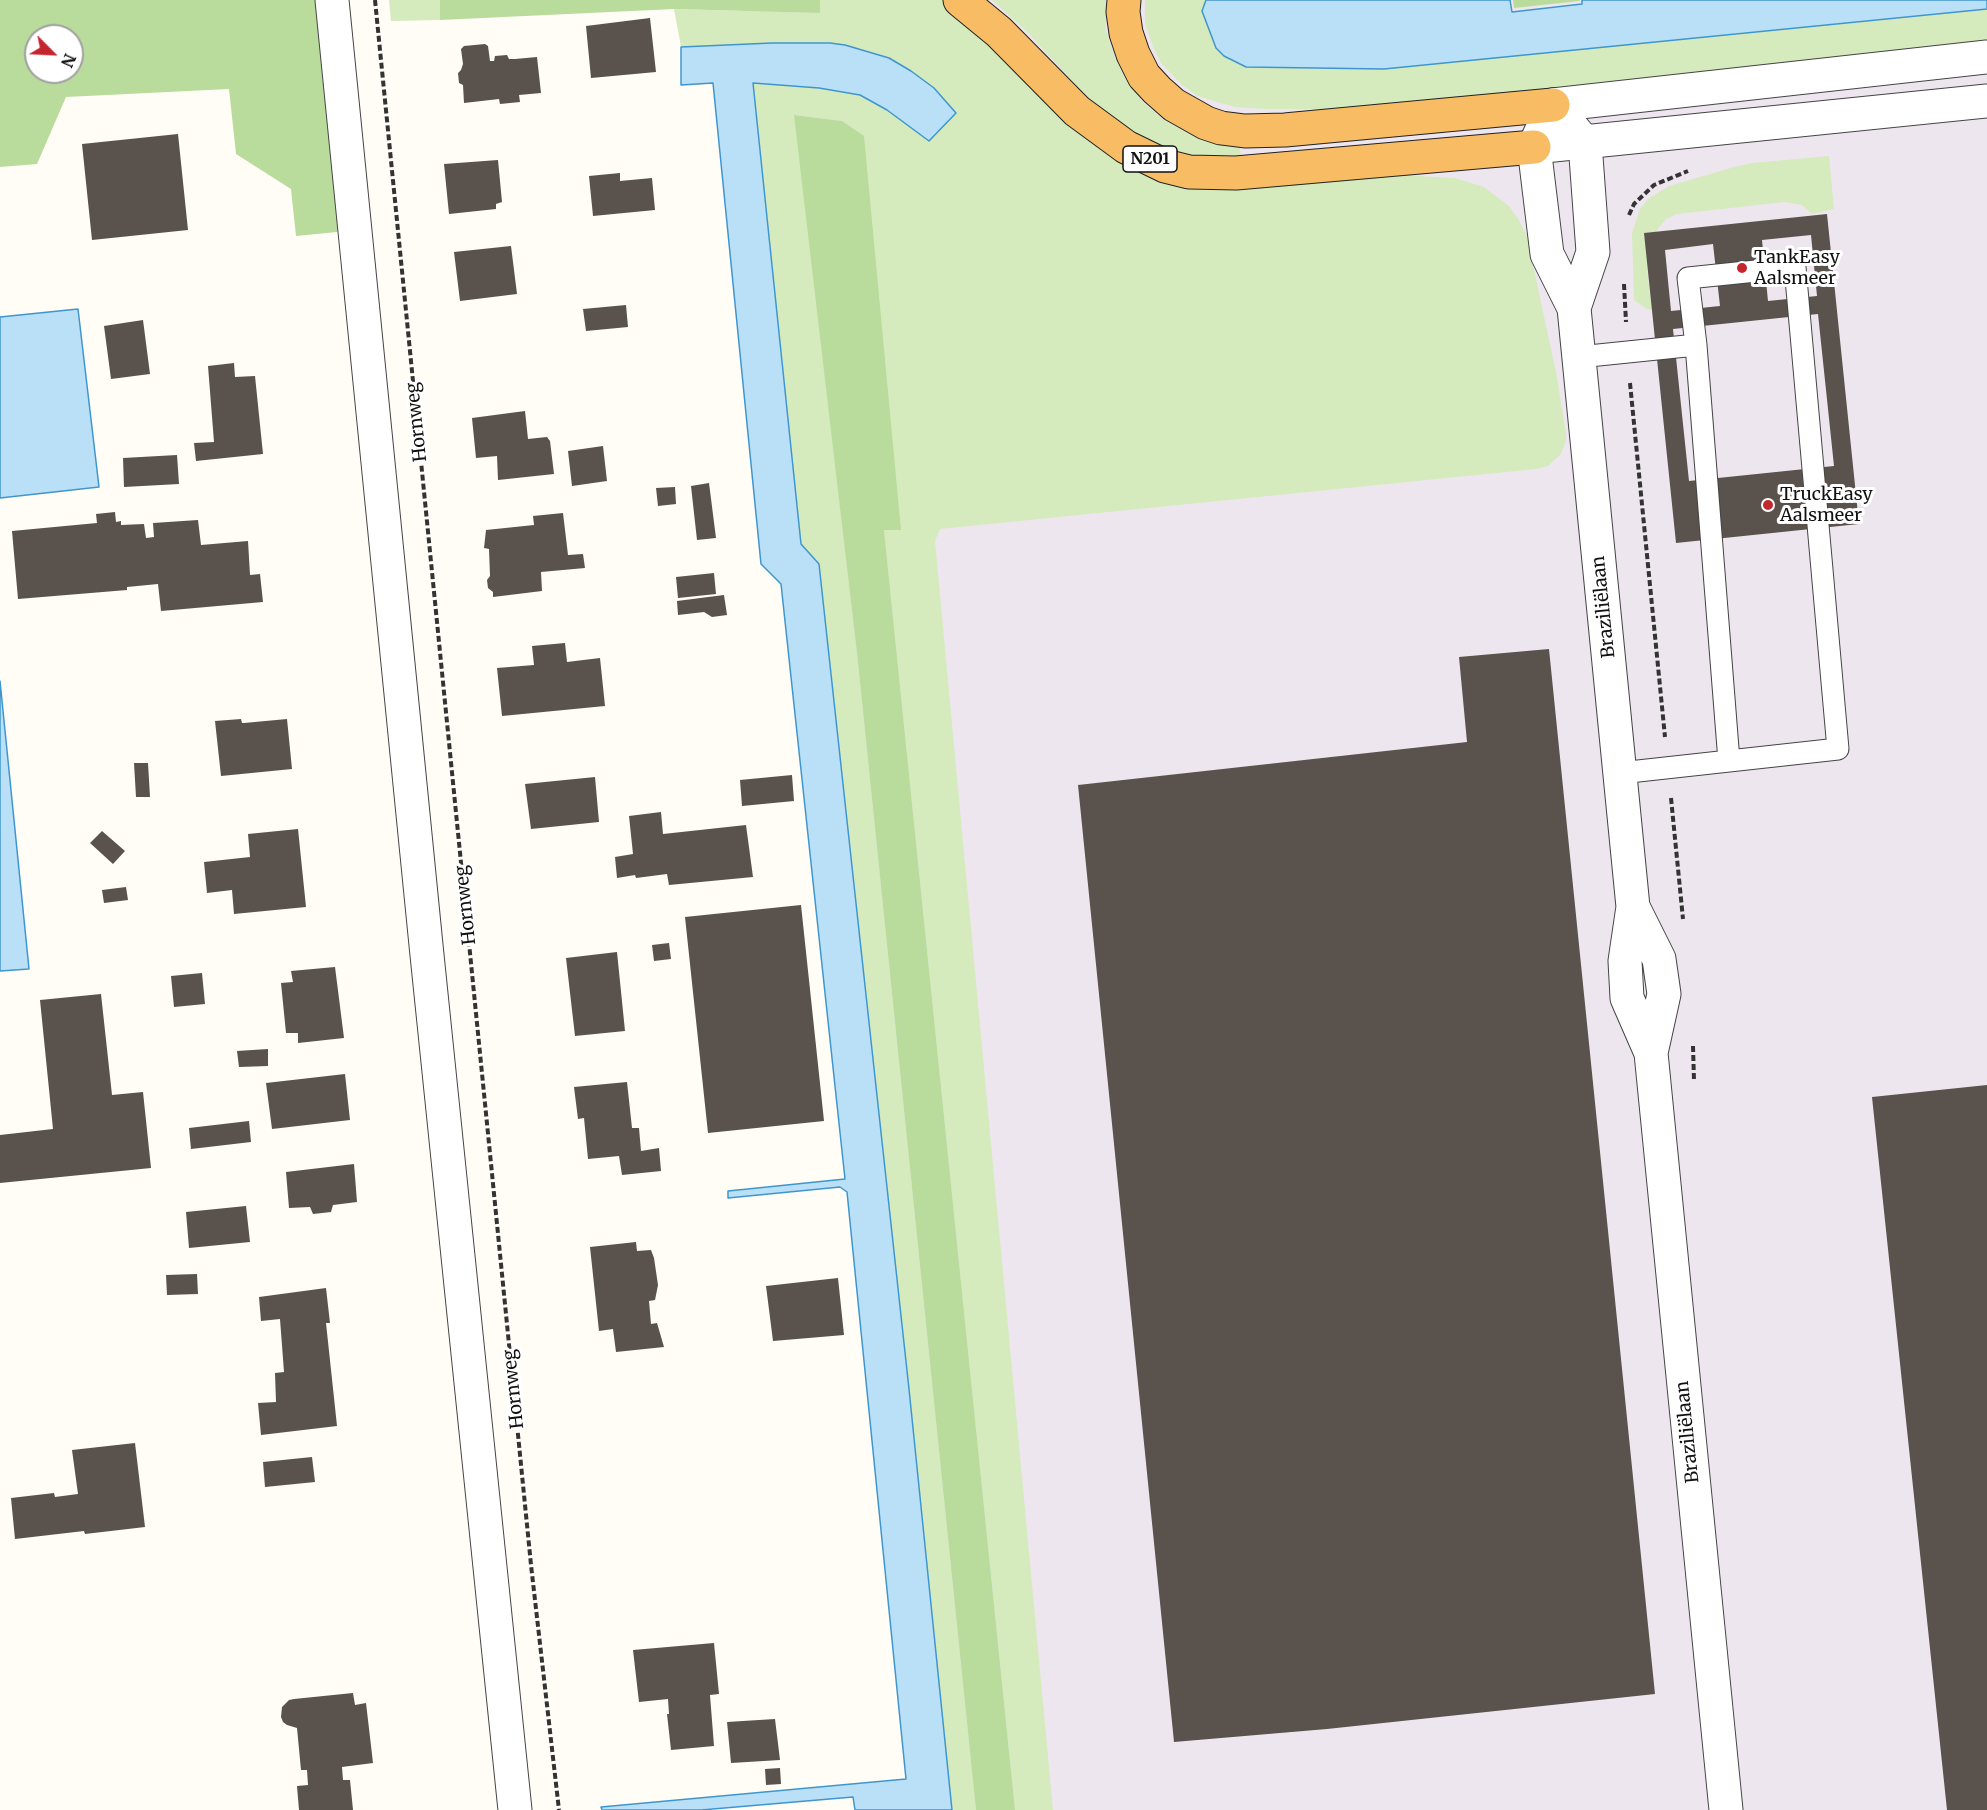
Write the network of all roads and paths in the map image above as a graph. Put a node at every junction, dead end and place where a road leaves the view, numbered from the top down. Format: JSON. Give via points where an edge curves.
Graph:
{"nodes":[{"id":1,"x":332,"y":0,"type":"edge"},
{"id":2,"x":375,"y":0,"type":"edge"},
{"id":3,"x":960,"y":0,"type":"edge"},
{"id":4,"x":1124,"y":0,"type":"edge"},
{"id":5,"x":1987,"y":57,"type":"edge"},
{"id":6,"x":1987,"y":101,"type":"edge"},
{"id":7,"x":1553,"y":105,"type":"junction"},
{"id":8,"x":1585,"y":143,"type":"junction"},
{"id":9,"x":1534,"y":147,"type":"junction"},
{"id":10,"x":1574,"y":308,"type":"junction"},
{"id":11,"x":1696,"y":345,"type":"junction"},
{"id":12,"x":1579,"y":357,"type":"junction"},
{"id":13,"x":1729,"y":761,"type":"junction"},
{"id":14,"x":1620,"y":773,"type":"junction"},
{"id":15,"x":515,"y":1810,"type":"edge"},
{"id":16,"x":559,"y":1810,"type":"edge"},
{"id":17,"x":1726,"y":1810,"type":"edge"}],
"edges":[{"from":1,"to":15,"type":"street"},
{"from":2,"to":16,"type":"path","name":"Hornweg"},
{"from":3,"to":9,"type":"highway","number":"N201","via":[[999,32],[1077,111],[1126,147],[1165,166],[1188,172],[1236,173]]},
{"from":4,"to":7,"type":"highway","via":[[1126,33],[1144,76],[1174,105],[1221,128],[1285,130]]},
{"from":5,"to":7,"type":"street"},
{"from":6,"to":8,"type":"street"},
{"from":7,"to":8,"type":"street"},
{"from":7,"to":9,"type":"street"},
{"from":8,"to":9,"type":"street"},
{"from":8,"to":10,"type":"street","name":"Braziliëlaan","via":[[1593,252]]},
{"from":9,"to":10,"type":"street","name":"Braziliëlaan","via":[[1547,254]]},
{"from":10,"to":12,"type":"street","name":"Braziliëlaan"},
{"from":11,"to":12,"type":"lane"},
{"from":11,"to":13,"type":"lane"},
{"from":11,"to":13,"type":"lane","via":[[1688,278],[1795,267],[1838,749]]},
{"from":12,"to":14,"type":"street","name":"Braziliëlaan"},
{"from":13,"to":14,"type":"lane"},
{"from":14,"to":17,"type":"street","name":"Braziliëlaan","via":[[1633,906],[1625,961],[1627,998],[1651,1053]]}]}
